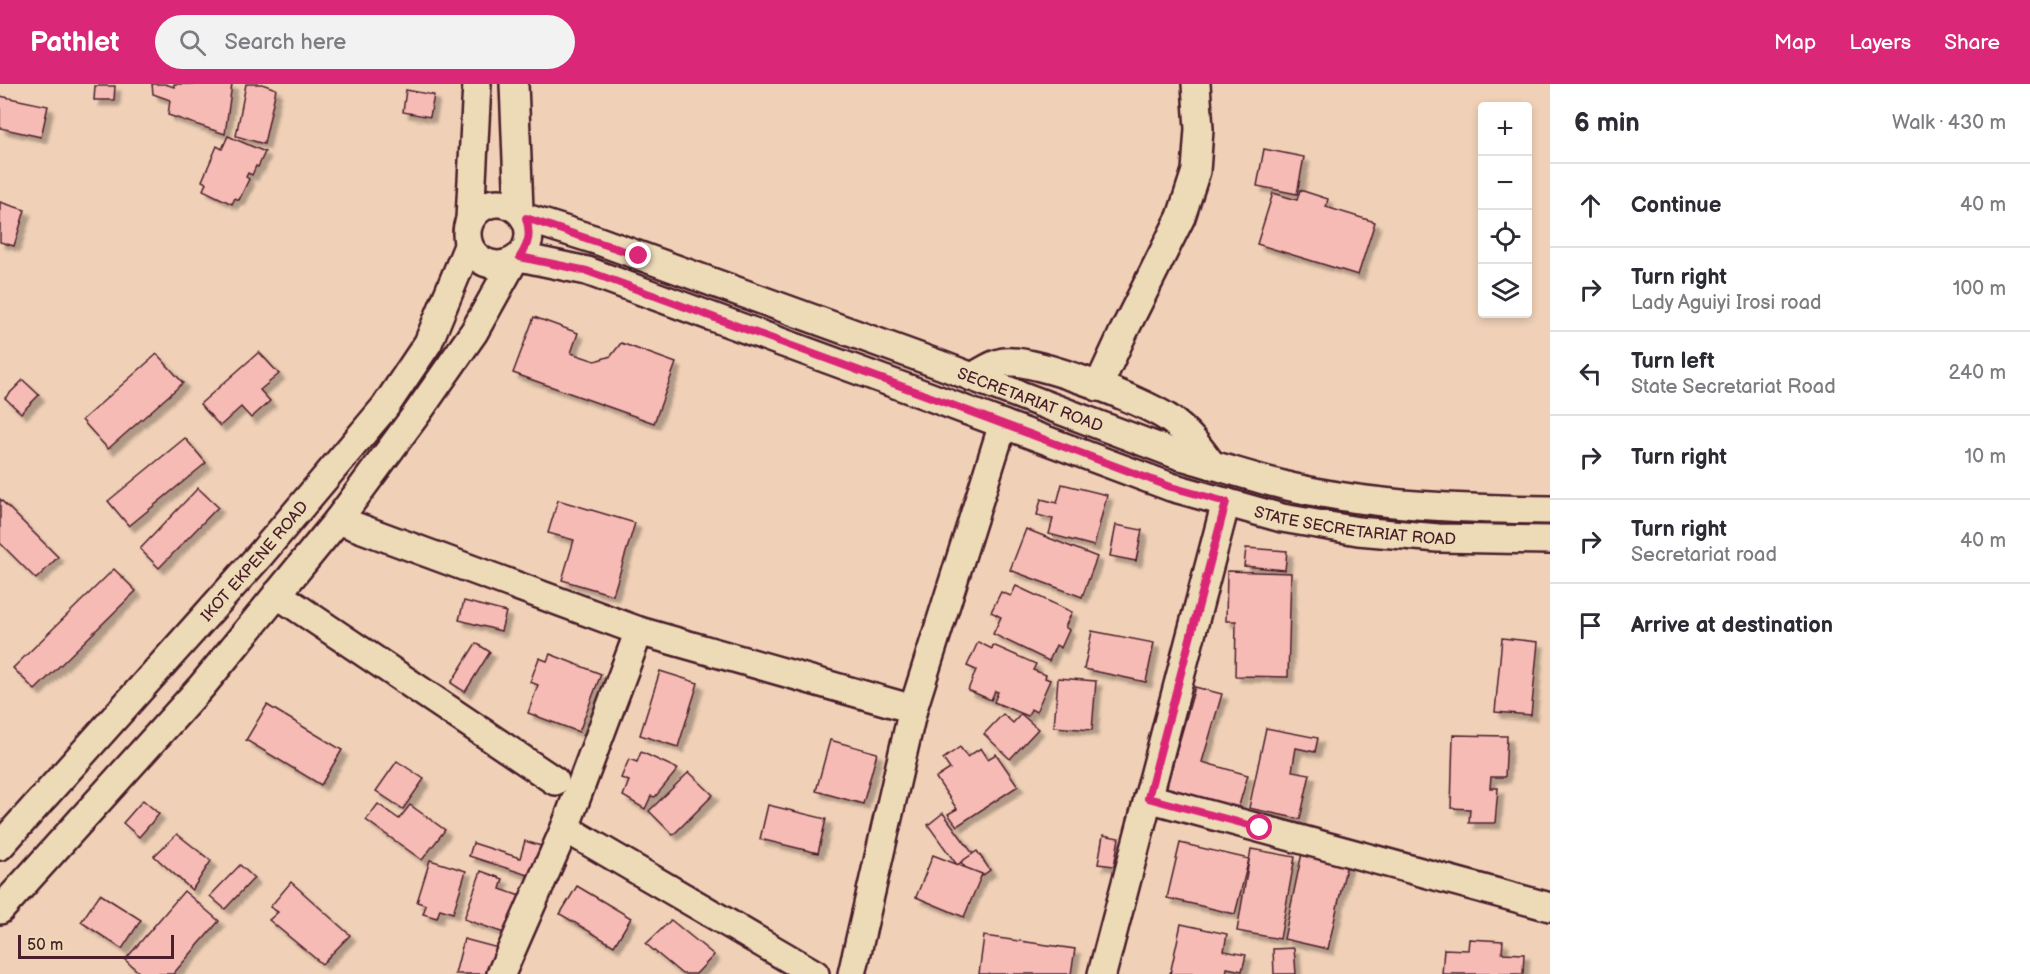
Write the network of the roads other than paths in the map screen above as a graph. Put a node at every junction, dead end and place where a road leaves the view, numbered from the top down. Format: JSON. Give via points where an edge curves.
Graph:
{"nodes":[{"id":1,"x":477,"y":84,"type":"edge"},
{"id":2,"x":514,"y":84,"type":"edge"},
{"id":3,"x":1196,"y":84,"type":"edge"},
{"id":4,"x":522,"y":214,"type":"junction"},
{"id":5,"x":470,"y":219,"type":"junction"},
{"id":6,"x":468,"y":246,"type":"junction"},
{"id":7,"x":517,"y":259,"type":"junction"},
{"id":8,"x":972,"y":377,"type":"junction"},
{"id":9,"x":1098,"y":387,"type":"junction"},
{"id":10,"x":1003,"y":424,"type":"junction"},
{"id":11,"x":1212,"y":465,"type":"junction"},
{"id":12,"x":1226,"y":502,"type":"junction"},
{"id":13,"x":1550,"y":510,"type":"edge"},
{"id":14,"x":338,"y":520,"type":"junction"},
{"id":15,"x":1550,"y":540,"type":"edge"},
{"id":16,"x":277,"y":594,"type":"junction"},
{"id":17,"x":639,"y":631,"type":"junction"},
{"id":18,"x":913,"y":709,"type":"junction"},
{"id":19,"x":555,"y":781,"type":"dead end"},
{"id":20,"x":1148,"y":798,"type":"junction"},
{"id":21,"x":565,"y":828,"type":"junction"},
{"id":22,"x":0,"y":846,"type":"edge"},
{"id":23,"x":1550,"y":907,"type":"edge"},
{"id":24,"x":0,"y":910,"type":"edge"},
{"id":25,"x":501,"y":974,"type":"edge"},
{"id":26,"x":814,"y":974,"type":"edge"},
{"id":27,"x":852,"y":974,"type":"edge"},
{"id":28,"x":1102,"y":974,"type":"edge"}],
"edges":[{"from":1,"to":5,"type":"street"},
{"from":2,"to":4,"type":"street"},
{"from":3,"to":9,"type":"street","via":[[1196,171],[1181,217]]},
{"from":4,"to":5,"type":"street","via":[[498,202],[486,204]]},
{"from":4,"to":7,"type":"street","via":[[530,231],[528,245]]},
{"from":4,"to":8,"type":"street","name":"SECRETARIAT ROAD"},
{"from":5,"to":6,"type":"street","via":[[466,232]]},
{"from":6,"to":7,"type":"street","via":[[487,264],[501,266]]},
{"from":6,"to":22,"type":"street","name":"IKOT EKPENE ROAD","via":[[428,344],[385,407],[261,554]]},
{"from":7,"to":10,"type":"street","name":"STATE SECRETARIAT ROAD","via":[[587,271]]},
{"from":7,"to":14,"type":"street","via":[[474,332]]},
{"from":8,"to":9,"type":"street","via":[[1002,362],[1017,361]]},
{"from":8,"to":11,"type":"street","name":"SECRETARIAT ROAD"},
{"from":9,"to":11,"type":"street","via":[[1167,417],[1194,439]]},
{"from":10,"to":12,"type":"street","name":"STATE SECRETARIAT ROAD","via":[[1171,487]]},
{"from":10,"to":18,"type":"street"},
{"from":11,"to":13,"type":"street","name":"SECRETARIAT ROAD","via":[[1292,487],[1368,500]]},
{"from":12,"to":15,"type":"street","name":"STATE SECRETARIAT ROAD","via":[[1282,518],[1358,531],[1438,538]]},
{"from":12,"to":20,"type":"street"},
{"from":14,"to":16,"type":"street"},
{"from":14,"to":17,"type":"street"},
{"from":16,"to":19,"type":"street"},
{"from":16,"to":24,"type":"street","via":[[202,686]]},
{"from":17,"to":18,"type":"street"},
{"from":17,"to":21,"type":"street"},
{"from":18,"to":27,"type":"street"},
{"from":20,"to":23,"type":"street"},
{"from":20,"to":28,"type":"street"},
{"from":21,"to":25,"type":"street"},
{"from":21,"to":26,"type":"street"}]}
